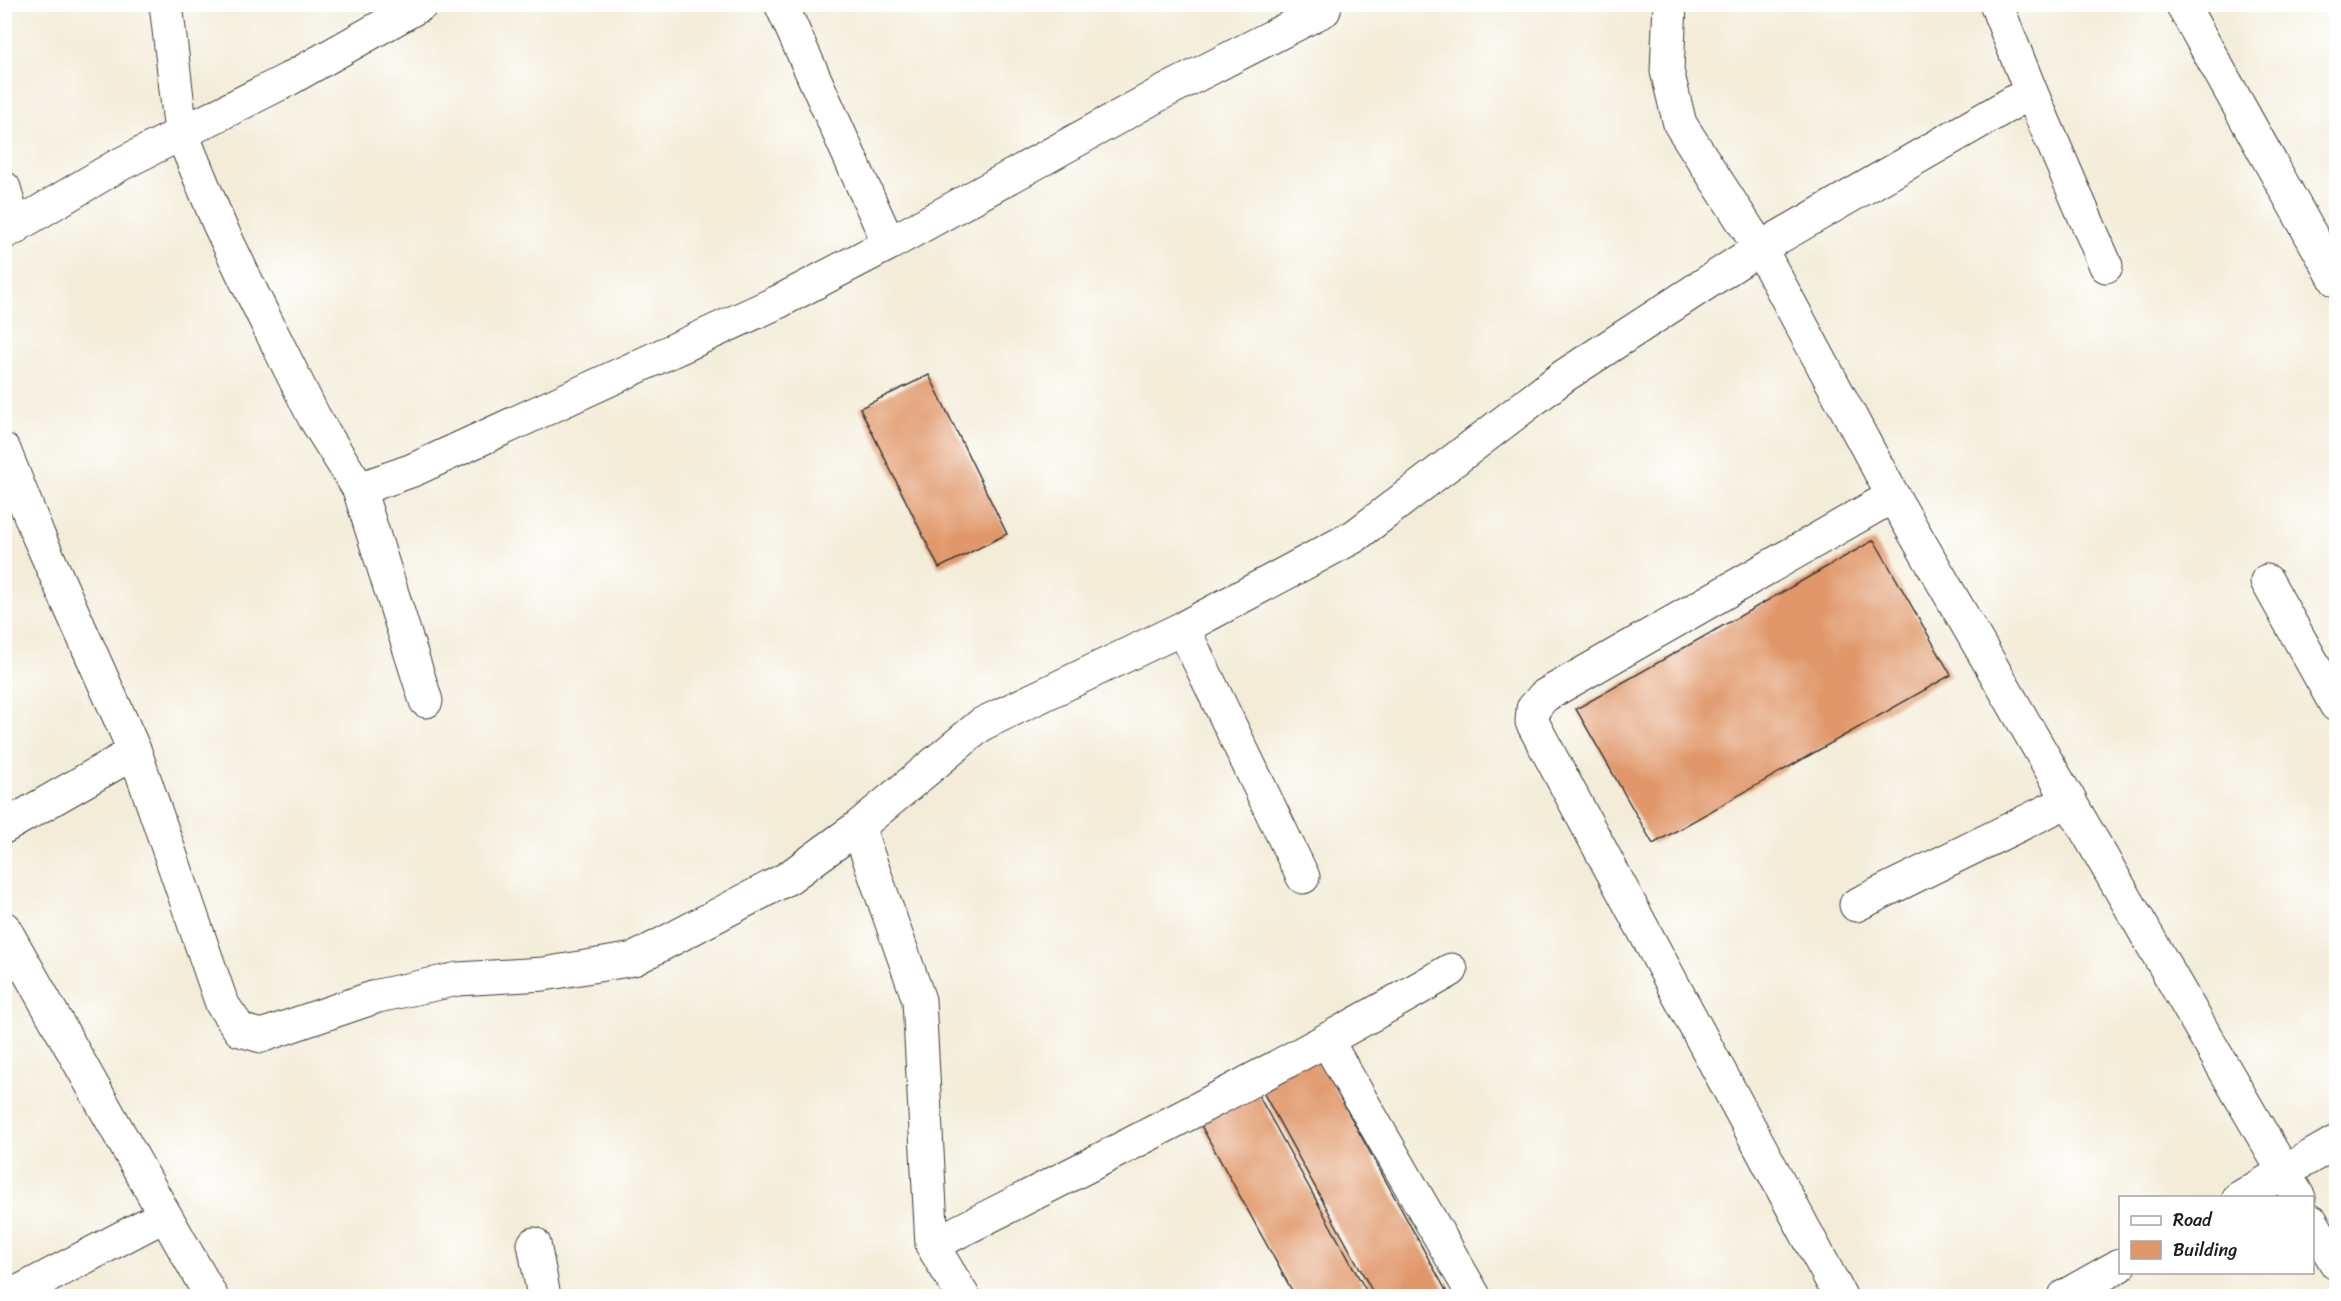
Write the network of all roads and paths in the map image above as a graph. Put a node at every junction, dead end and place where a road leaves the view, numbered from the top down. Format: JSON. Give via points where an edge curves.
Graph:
{"nodes":[{"id":1,"x":166,"y":4,"type":"edge"},
{"id":2,"x":422,"y":4,"type":"edge"},
{"id":3,"x":781,"y":4,"type":"edge"},
{"id":4,"x":1325,"y":4,"type":"edge"},
{"id":5,"x":1670,"y":4,"type":"edge"},
{"id":6,"x":1996,"y":4,"type":"edge"},
{"id":7,"x":2182,"y":4,"type":"edge"},
{"id":8,"x":2031,"y":92,"type":"junction"},
{"id":9,"x":181,"y":132,"type":"junction"},
{"id":10,"x":4,"y":188,"type":"edge"},
{"id":11,"x":10,"y":230,"type":"edge"},
{"id":12,"x":889,"y":244,"type":"junction"},
{"id":13,"x":1760,"y":248,"type":"junction"},
{"id":14,"x":2106,"y":266,"type":"dead end"},
{"id":15,"x":2337,"y":280,"type":"edge"},
{"id":16,"x":4,"y":450,"type":"edge"},
{"id":17,"x":359,"y":489,"type":"junction"},
{"id":18,"x":1893,"y":496,"type":"junction"},
{"id":19,"x":2267,"y":581,"type":"dead end"},
{"id":20,"x":1183,"y":628,"type":"junction"},
{"id":21,"x":426,"y":700,"type":"dead end"},
{"id":22,"x":2337,"y":705,"type":"edge"},
{"id":23,"x":135,"y":752,"type":"junction"},
{"id":24,"x":2070,"y":800,"type":"junction"},
{"id":25,"x":4,"y":827,"type":"edge"},
{"id":26,"x":858,"y":827,"type":"junction"},
{"id":27,"x":1304,"y":877,"type":"dead end"},
{"id":28,"x":1856,"y":905,"type":"dead end"},
{"id":29,"x":4,"y":928,"type":"edge"},
{"id":30,"x":1451,"y":970,"type":"dead end"},
{"id":31,"x":1327,"y":1041,"type":"junction"},
{"id":32,"x":2337,"y":1142,"type":"edge"},
{"id":33,"x":2292,"y":1184,"type":"edge"},
{"id":34,"x":2242,"y":1196,"type":"edge"},
{"id":35,"x":165,"y":1215,"type":"junction"},
{"id":36,"x":2314,"y":1224,"type":"edge"},
{"id":37,"x":534,"y":1244,"type":"dead end"},
{"id":38,"x":932,"y":1245,"type":"junction"},
{"id":39,"x":2337,"y":1263,"type":"edge"},
{"id":40,"x":2119,"y":1266,"type":"edge"},
{"id":41,"x":11,"y":1296,"type":"edge"},
{"id":42,"x":211,"y":1296,"type":"edge"},
{"id":43,"x":544,"y":1296,"type":"edge"},
{"id":44,"x":963,"y":1296,"type":"edge"},
{"id":45,"x":1474,"y":1296,"type":"edge"},
{"id":46,"x":1840,"y":1296,"type":"edge"},
{"id":47,"x":2065,"y":1296,"type":"edge"}],
"edges":[{"from":1,"to":9,"type":"street"},
{"from":2,"to":9,"type":"street","via":[[289,79]]},
{"from":3,"to":12,"type":"street"},
{"from":4,"to":12,"type":"street","via":[[1324,10],[1158,95]]},
{"from":5,"to":13,"type":"street","via":[[1667,71],[1680,124]]},
{"from":6,"to":8,"type":"street"},
{"from":7,"to":15,"type":"street"},
{"from":8,"to":13,"type":"street"},
{"from":8,"to":14,"type":"street"},
{"from":9,"to":11,"type":"street"},
{"from":9,"to":17,"type":"street","via":[[252,293],[314,417]]},
{"from":10,"to":11,"type":"street"},
{"from":12,"to":17,"type":"street","via":[[780,301],[413,470]]},
{"from":13,"to":18,"type":"street"},
{"from":13,"to":20,"type":"street","via":[[1564,376],[1355,536]]},
{"from":16,"to":23,"type":"street"},
{"from":17,"to":21,"type":"street"},
{"from":18,"to":24,"type":"street"},
{"from":18,"to":46,"type":"street","via":[[1545,696],[1533,708],[1532,722]]},
{"from":19,"to":22,"type":"street"},
{"from":20,"to":26,"type":"street","via":[[982,724]]},
{"from":20,"to":27,"type":"street"},
{"from":23,"to":25,"type":"street"},
{"from":23,"to":26,"type":"street","via":[[222,1004],[240,1030],[261,1036],[378,996],[458,979],[544,974],[634,959],[788,878]]},
{"from":24,"to":28,"type":"street"},
{"from":24,"to":33,"type":"street"},
{"from":26,"to":38,"type":"street","via":[[919,1000]]},
{"from":29,"to":35,"type":"street"},
{"from":30,"to":31,"type":"street"},
{"from":31,"to":38,"type":"street"},
{"from":31,"to":45,"type":"street"},
{"from":32,"to":33,"type":"street"},
{"from":33,"to":34,"type":"street"},
{"from":35,"to":41,"type":"street"},
{"from":35,"to":42,"type":"street"},
{"from":36,"to":39,"type":"street"},
{"from":37,"to":43,"type":"street"},
{"from":38,"to":44,"type":"street"},
{"from":40,"to":47,"type":"street"}]}
